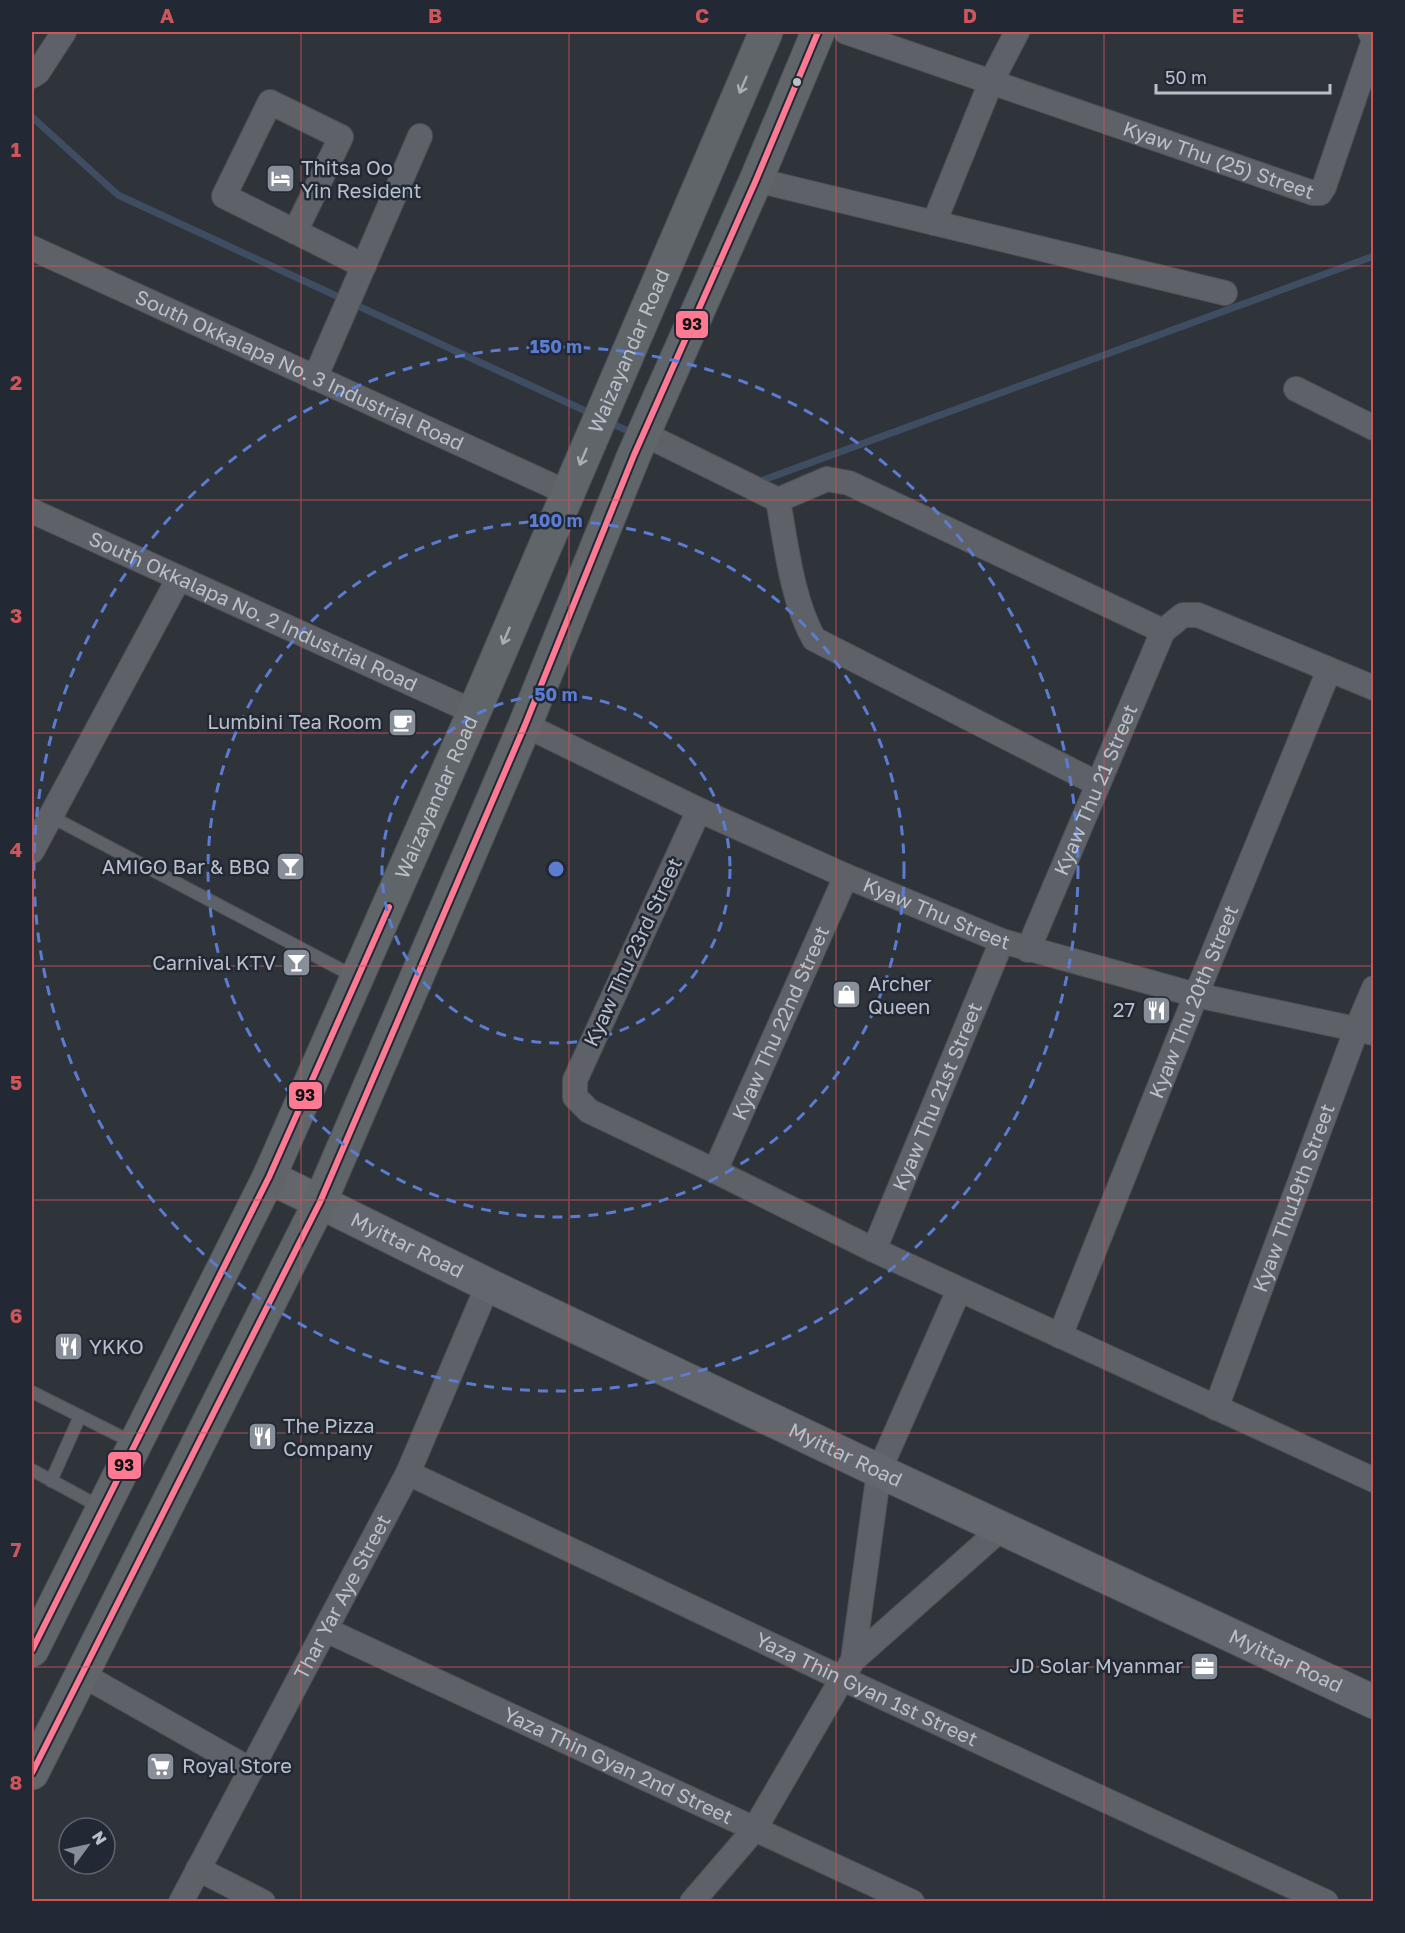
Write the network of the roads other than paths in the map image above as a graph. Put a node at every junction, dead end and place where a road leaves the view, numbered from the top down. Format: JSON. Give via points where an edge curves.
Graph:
{"nodes":[{"id":1,"x":64,"y":32,"type":"edge"},
{"id":2,"x":766,"y":32,"type":"edge"},
{"id":3,"x":818,"y":32,"type":"edge"},
{"id":4,"x":846,"y":32,"type":"edge"},
{"id":5,"x":1017,"y":32,"type":"edge"},
{"id":6,"x":1370,"y":32,"type":"edge"},
{"id":7,"x":32,"y":76,"type":"edge"},
{"id":8,"x":991,"y":82,"type":"junction"},
{"id":9,"x":420,"y":136,"type":"dead end"},
{"id":10,"x":756,"y":180,"type":"junction"},
{"id":11,"x":934,"y":223,"type":"junction"},
{"id":12,"x":295,"y":232,"type":"junction"},
{"id":13,"x":676,"y":242,"type":"junction"},
{"id":14,"x":32,"y":248,"type":"edge"},
{"id":15,"x":719,"y":263,"type":"junction"},
{"id":16,"x":364,"y":266,"type":"junction"},
{"id":17,"x":1225,"y":293,"type":"dead end"},
{"id":18,"x":315,"y":378,"type":"junction"},
{"id":19,"x":1296,"y":388,"type":"dead end"},
{"id":20,"x":1374,"y":428,"type":"edge"},
{"id":21,"x":644,"y":434,"type":"junction"},
{"id":22,"x":568,"y":493,"type":"junction"},
{"id":23,"x":778,"y":500,"type":"junction"},
{"id":24,"x":32,"y":511,"type":"edge"},
{"id":25,"x":179,"y":578,"type":"junction"},
{"id":26,"x":1163,"y":631,"type":"junction"},
{"id":27,"x":1329,"y":670,"type":"junction"},
{"id":28,"x":1374,"y":688,"type":"edge"},
{"id":29,"x":474,"y":712,"type":"junction"},
{"id":30,"x":525,"y":725,"type":"junction"},
{"id":31,"x":1098,"y":784,"type":"junction"},
{"id":32,"x":699,"y":810,"type":"junction"},
{"id":33,"x":50,"y":816,"type":"junction"},
{"id":34,"x":32,"y":850,"type":"edge"},
{"id":35,"x":846,"y":876,"type":"junction"},
{"id":36,"x":1002,"y":941,"type":"junction"},
{"id":37,"x":1028,"y":950,"type":"junction"},
{"id":38,"x":357,"y":979,"type":"junction"},
{"id":39,"x":1374,"y":988,"type":"edge"},
{"id":40,"x":1196,"y":995,"type":"junction"},
{"id":41,"x":1365,"y":1030,"type":"edge"},
{"id":42,"x":716,"y":1171,"type":"junction"},
{"id":43,"x":269,"y":1177,"type":"junction"},
{"id":44,"x":320,"y":1202,"type":"junction"},
{"id":45,"x":874,"y":1250,"type":"junction"},
{"id":46,"x":488,"y":1285,"type":"junction"},
{"id":47,"x":959,"y":1290,"type":"junction"},
{"id":48,"x":1060,"y":1336,"type":"junction"},
{"id":49,"x":33,"y":1395,"type":"edge"},
{"id":50,"x":1216,"y":1408,"type":"junction"},
{"id":51,"x":80,"y":1416,"type":"junction"},
{"id":52,"x":135,"y":1444,"type":"junction"},
{"id":53,"x":32,"y":1470,"type":"edge"},
{"id":54,"x":879,"y":1471,"type":"junction"},
{"id":55,"x":408,"y":1473,"type":"junction"},
{"id":56,"x":1372,"y":1475,"type":"edge"},
{"id":57,"x":51,"y":1481,"type":"junction"},
{"id":58,"x":102,"y":1509,"type":"junction"},
{"id":59,"x":1002,"y":1528,"type":"junction"},
{"id":60,"x":326,"y":1630,"type":"junction"},
{"id":61,"x":32,"y":1650,"type":"edge"},
{"id":62,"x":847,"y":1669,"type":"junction"},
{"id":63,"x":81,"y":1674,"type":"junction"},
{"id":64,"x":1374,"y":1702,"type":"edge"},
{"id":65,"x":251,"y":1770,"type":"junction"},
{"id":66,"x":32,"y":1773,"type":"edge"},
{"id":67,"x":754,"y":1830,"type":"junction"},
{"id":68,"x":198,"y":1869,"type":"junction"},
{"id":69,"x":1295,"y":1895,"type":"edge"},
{"id":70,"x":181,"y":1902,"type":"edge"},
{"id":71,"x":263,"y":1902,"type":"edge"},
{"id":72,"x":692,"y":1902,"type":"edge"},
{"id":73,"x":912,"y":1902,"type":"edge"},
{"id":74,"x":1326,"y":1902,"type":"edge"}],
"edges":[{"from":1,"to":7,"type":"street"},
{"from":2,"to":13,"type":"main road","name":"Waizayandar Road","one_way":true},
{"from":3,"to":10,"type":"main road"},
{"from":4,"to":8,"type":"street","name":"Kyaw Thu (25) Street"},
{"from":5,"to":8,"type":"street"},
{"from":6,"to":8,"type":"street","name":"Kyaw Thu (25) Street","via":[[1373,43],[1320,193]]},
{"from":8,"to":11,"type":"street"},
{"from":9,"to":16,"type":"street"},
{"from":10,"to":11,"type":"street"},
{"from":10,"to":15,"type":"main road"},
{"from":11,"to":17,"type":"street"},
{"from":12,"to":12,"type":"street","via":[[224,196],[270,102],[341,137]]},
{"from":12,"to":16,"type":"street"},
{"from":13,"to":15,"type":"main road"},
{"from":13,"to":22,"type":"main road","name":"Waizayandar Road","one_way":true},
{"from":14,"to":18,"type":"street","name":"South Okkalapa No. 3 Industrial Road"},
{"from":15,"to":21,"type":"main road"},
{"from":16,"to":18,"type":"street"},
{"from":18,"to":22,"type":"street","name":"South Okkalapa No. 3 Industrial Road"},
{"from":19,"to":20,"type":"street"},
{"from":21,"to":23,"type":"street"},
{"from":21,"to":30,"type":"main road"},
{"from":22,"to":29,"type":"main road","name":"Waizayandar Road","one_way":true},
{"from":23,"to":26,"type":"street","via":[[827,478],[849,483]]},
{"from":23,"to":31,"type":"street","via":[[792,576],[814,639]]},
{"from":24,"to":25,"type":"street","name":"South Okkalapa No. 2 Industrial Road"},
{"from":25,"to":29,"type":"street","name":"South Okkalapa No. 2 Industrial Road"},
{"from":25,"to":33,"type":"street"},
{"from":26,"to":27,"type":"street","via":[[1183,615],[1198,615]]},
{"from":26,"to":31,"type":"street","name":"Kyaw Thu 21 Street"},
{"from":27,"to":28,"type":"street"},
{"from":27,"to":40,"type":"street","name":"Kyaw Thu 20th Street"},
{"from":29,"to":38,"type":"main road","name":"Waizayandar Road"},
{"from":30,"to":32,"type":"street","name":"Kyaw Thu Street"},
{"from":30,"to":44,"type":"main road"},
{"from":31,"to":37,"type":"street","name":"Kyaw Thu 21 Street"},
{"from":32,"to":35,"type":"street","name":"Kyaw Thu Street"},
{"from":32,"to":42,"type":"street","name":"Kyaw Thu 23rd Street","via":[[575,1080],[575,1096],[589,1111]]},
{"from":33,"to":34,"type":"street"},
{"from":33,"to":38,"type":"lane"},
{"from":35,"to":36,"type":"street","name":"Kyaw Thu Street"},
{"from":35,"to":42,"type":"street","name":"Kyaw Thu 22nd Street"},
{"from":36,"to":37,"type":"street","name":"Kyaw Thu Street"},
{"from":36,"to":45,"type":"street","name":"Kyaw Thu 21st Street"},
{"from":37,"to":40,"type":"street","name":"Kyaw Thu Street"},
{"from":38,"to":43,"type":"main road","name":"Waizayandar Road"},
{"from":39,"to":41,"type":"street","name":"Kyaw Thu19th Street"},
{"from":40,"to":41,"type":"street","name":"Kyaw Thu Street"},
{"from":40,"to":48,"type":"street","name":"Kyaw Thu 20th Street"},
{"from":41,"to":50,"type":"street","name":"Kyaw Thu19th Street"},
{"from":42,"to":45,"type":"street"},
{"from":43,"to":44,"type":"main road","name":"Myittar Road"},
{"from":43,"to":52,"type":"main road","name":"Waizayandar Road"},
{"from":44,"to":46,"type":"main road","name":"Myittar Road"},
{"from":44,"to":63,"type":"main road"},
{"from":45,"to":47,"type":"street"},
{"from":46,"to":54,"type":"main road","name":"Myittar Road"},
{"from":46,"to":55,"type":"street","name":"Thar Yar Aye Street"},
{"from":47,"to":48,"type":"street"},
{"from":47,"to":54,"type":"street"},
{"from":48,"to":50,"type":"street"},
{"from":49,"to":51,"type":"lane"},
{"from":50,"to":56,"type":"street"},
{"from":51,"to":52,"type":"lane"},
{"from":51,"to":57,"type":"lane"},
{"from":52,"to":58,"type":"main road","name":"Waizayandar Road"},
{"from":53,"to":57,"type":"lane"},
{"from":54,"to":59,"type":"main road","name":"Myittar Road"},
{"from":54,"to":62,"type":"street"},
{"from":55,"to":60,"type":"street","name":"Thar Yar Aye Street"},
{"from":55,"to":62,"type":"street","name":"Yaza Thin Gyan 1st Street"},
{"from":57,"to":58,"type":"lane"},
{"from":58,"to":61,"type":"main road","name":"Waizayandar Road"},
{"from":59,"to":62,"type":"street"},
{"from":59,"to":64,"type":"main road","name":"Myittar Road"},
{"from":60,"to":65,"type":"street","name":"Thar Yar Aye Street"},
{"from":60,"to":67,"type":"street","name":"Yaza Thin Gyan 2nd Street"},
{"from":62,"to":67,"type":"street"},
{"from":62,"to":69,"type":"street","name":"Yaza Thin Gyan 1st Street"},
{"from":63,"to":65,"type":"street"},
{"from":63,"to":66,"type":"main road"},
{"from":65,"to":68,"type":"street","name":"Thar Yar Aye Street"},
{"from":67,"to":72,"type":"street"},
{"from":67,"to":73,"type":"street","name":"Yaza Thin Gyan 2nd Street"},
{"from":68,"to":70,"type":"street","name":"Thar Yar Aye Street"},
{"from":68,"to":71,"type":"street"},
{"from":69,"to":74,"type":"street","name":"Yaza Thin Gyan 1st Street"}]}
